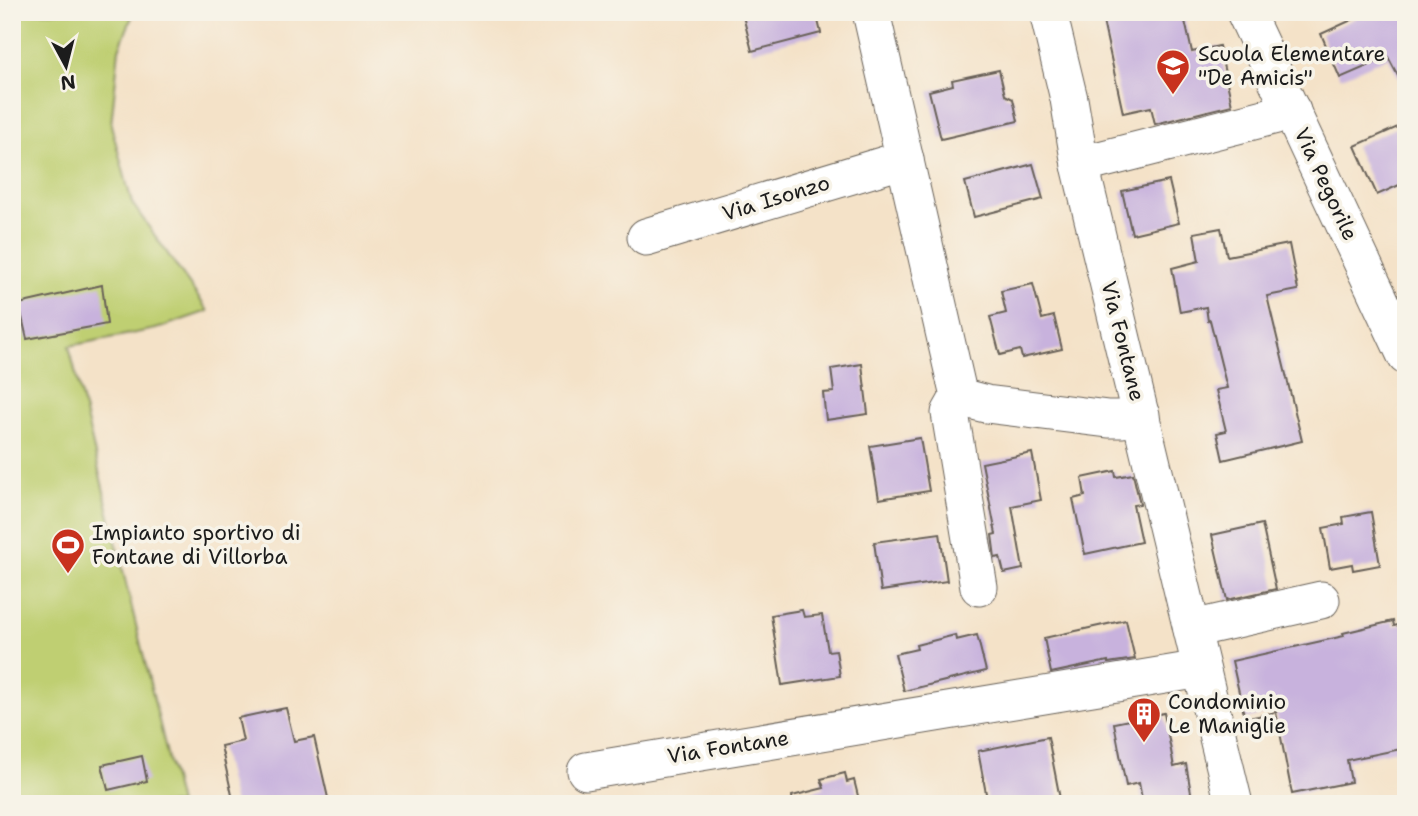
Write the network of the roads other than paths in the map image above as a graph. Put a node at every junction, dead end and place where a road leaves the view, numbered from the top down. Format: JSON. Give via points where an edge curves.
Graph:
{"nodes":[{"id":1,"x":871,"y":12,"type":"edge"},
{"id":2,"x":1048,"y":12,"type":"edge"},
{"id":3,"x":1245,"y":12,"type":"edge"},
{"id":4,"x":1292,"y":111,"type":"junction"},
{"id":5,"x":905,"y":159,"type":"junction"},
{"id":6,"x":1080,"y":165,"type":"junction"},
{"id":7,"x":646,"y":237,"type":"dead end"},
{"id":8,"x":1406,"y":356,"type":"edge"},
{"id":9,"x":959,"y":397,"type":"junction"},
{"id":10,"x":1141,"y":415,"type":"junction"},
{"id":11,"x":979,"y":587,"type":"dead end"},
{"id":12,"x":1321,"y":600,"type":"dead end"},
{"id":13,"x":1192,"y":629,"type":"junction"},
{"id":14,"x":1201,"y":669,"type":"junction"},
{"id":15,"x":586,"y":771,"type":"dead end"},
{"id":16,"x":1234,"y":804,"type":"edge"}],
"edges":[{"from":1,"to":5,"type":"street"},
{"from":2,"to":6,"type":"street","name":"Via Fontane"},
{"from":3,"to":4,"type":"street","name":"Via Pegorile"},
{"from":4,"to":6,"type":"street"},
{"from":4,"to":8,"type":"street","name":"Via Pegorile"},
{"from":5,"to":7,"type":"street","name":"Via Isonzo"},
{"from":5,"to":9,"type":"street"},
{"from":6,"to":10,"type":"street","name":"Via Fontane"},
{"from":9,"to":10,"type":"street","via":[[1108,419]]},
{"from":9,"to":11,"type":"street","via":[[950,412]]},
{"from":10,"to":13,"type":"street","name":"Via Fontane"},
{"from":12,"to":13,"type":"street"},
{"from":13,"to":14,"type":"street","name":"Via Fontane"},
{"from":14,"to":15,"type":"street","name":"Via Fontane"},
{"from":14,"to":16,"type":"street","name":"Via Fontane"}]}
